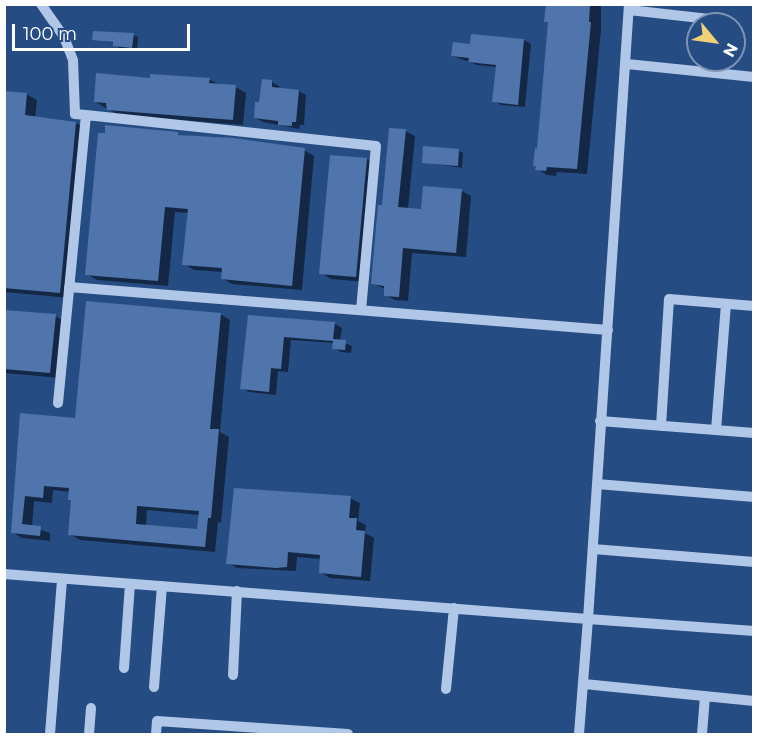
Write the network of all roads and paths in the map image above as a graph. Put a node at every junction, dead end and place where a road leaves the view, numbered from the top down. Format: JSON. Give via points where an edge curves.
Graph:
{"nodes":[{"id":1,"x":41,"y":4,"type":"edge"},
{"id":2,"x":629,"y":7,"type":"edge"},
{"id":3,"x":686,"y":15,"type":"edge"},
{"id":4,"x":627,"y":64,"type":"junction"},
{"id":5,"x":753,"y":77,"type":"edge"},
{"id":6,"x":86,"y":115,"type":"junction"},
{"id":7,"x":69,"y":287,"type":"junction"},
{"id":8,"x":726,"y":303,"type":"junction"},
{"id":9,"x":753,"y":306,"type":"edge"},
{"id":10,"x":361,"y":310,"type":"junction"},
{"id":11,"x":608,"y":330,"type":"junction"},
{"id":12,"x":58,"y":403,"type":"dead end"},
{"id":13,"x":600,"y":421,"type":"junction"},
{"id":14,"x":661,"y":426,"type":"junction"},
{"id":15,"x":716,"y":430,"type":"junction"},
{"id":16,"x":753,"y":433,"type":"edge"},
{"id":17,"x":597,"y":484,"type":"junction"},
{"id":18,"x":753,"y":497,"type":"edge"},
{"id":19,"x":593,"y":549,"type":"junction"},
{"id":20,"x":753,"y":562,"type":"edge"},
{"id":21,"x":4,"y":574,"type":"edge"},
{"id":22,"x":62,"y":580,"type":"junction"},
{"id":23,"x":130,"y":584,"type":"junction"},
{"id":24,"x":162,"y":586,"type":"junction"},
{"id":25,"x":237,"y":591,"type":"junction"},
{"id":26,"x":454,"y":608,"type":"junction"},
{"id":27,"x":588,"y":619,"type":"junction"},
{"id":28,"x":753,"y":631,"type":"edge"},
{"id":29,"x":124,"y":668,"type":"dead end"},
{"id":30,"x":233,"y":675,"type":"dead end"},
{"id":31,"x":584,"y":684,"type":"junction"},
{"id":32,"x":154,"y":687,"type":"dead end"},
{"id":33,"x":446,"y":689,"type":"dead end"},
{"id":34,"x":705,"y":696,"type":"junction"},
{"id":35,"x":753,"y":701,"type":"edge"},
{"id":36,"x":91,"y":708,"type":"dead end"},
{"id":37,"x":255,"y":731,"type":"edge"},
{"id":38,"x":50,"y":735,"type":"edge"},
{"id":39,"x":88,"y":735,"type":"edge"},
{"id":40,"x":156,"y":735,"type":"edge"},
{"id":41,"x":348,"y":735,"type":"edge"},
{"id":42,"x":579,"y":735,"type":"edge"},
{"id":43,"x":702,"y":735,"type":"edge"}],
"edges":[{"from":1,"to":6,"type":"street","via":[[64,37],[74,60],[75,114]]},
{"from":2,"to":3,"type":"street"},
{"from":2,"to":4,"type":"street"},
{"from":4,"to":5,"type":"street"},
{"from":4,"to":11,"type":"street"},
{"from":6,"to":7,"type":"street"},
{"from":6,"to":10,"type":"street","via":[[376,146]]},
{"from":7,"to":10,"type":"street"},
{"from":7,"to":12,"type":"street"},
{"from":8,"to":9,"type":"street"},
{"from":8,"to":14,"type":"street","via":[[669,299]]},
{"from":8,"to":15,"type":"street"},
{"from":10,"to":11,"type":"street"},
{"from":11,"to":13,"type":"street"},
{"from":13,"to":14,"type":"street"},
{"from":13,"to":17,"type":"street"},
{"from":14,"to":15,"type":"street"},
{"from":15,"to":16,"type":"street"},
{"from":17,"to":18,"type":"street"},
{"from":17,"to":19,"type":"street"},
{"from":19,"to":20,"type":"street"},
{"from":19,"to":27,"type":"street"},
{"from":21,"to":22,"type":"street"},
{"from":22,"to":23,"type":"street"},
{"from":22,"to":38,"type":"street"},
{"from":23,"to":24,"type":"street"},
{"from":23,"to":29,"type":"street"},
{"from":24,"to":25,"type":"street"},
{"from":24,"to":32,"type":"street"},
{"from":25,"to":26,"type":"street"},
{"from":25,"to":30,"type":"street"},
{"from":26,"to":27,"type":"street"},
{"from":26,"to":33,"type":"street"},
{"from":27,"to":28,"type":"street"},
{"from":27,"to":31,"type":"street"},
{"from":31,"to":34,"type":"street"},
{"from":31,"to":42,"type":"street"},
{"from":34,"to":35,"type":"street"},
{"from":34,"to":43,"type":"street"},
{"from":36,"to":39,"type":"street"},
{"from":37,"to":40,"type":"street","via":[[157,721]]},
{"from":37,"to":41,"type":"street"}]}
